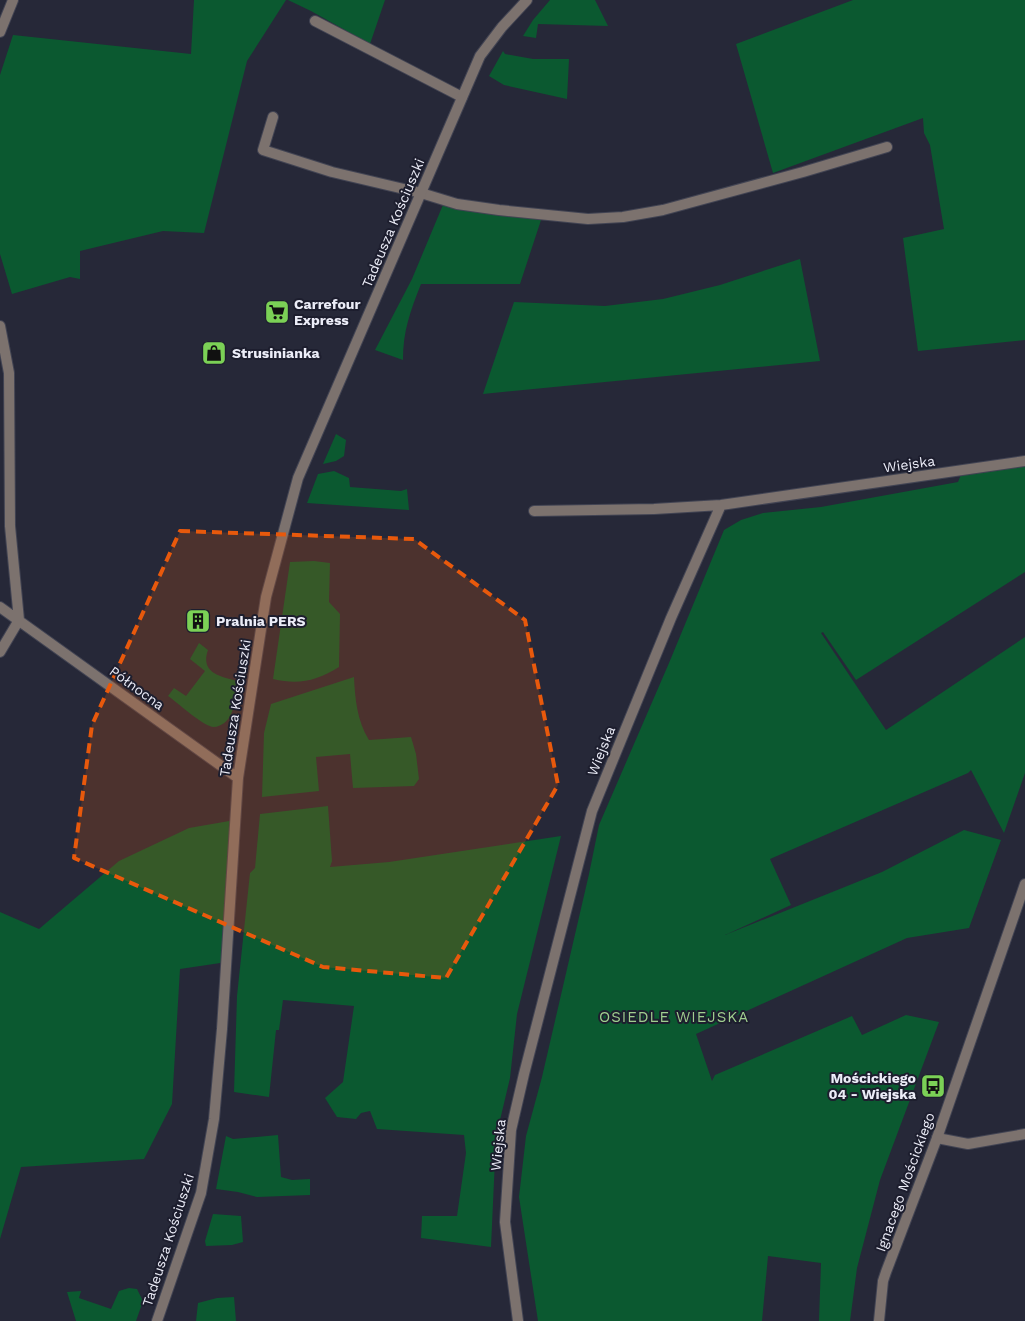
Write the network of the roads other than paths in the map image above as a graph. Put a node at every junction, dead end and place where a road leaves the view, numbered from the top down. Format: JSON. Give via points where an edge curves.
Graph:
{"nodes":[{"id":1,"x":13,"y":0,"type":"edge"},
{"id":2,"x":527,"y":0,"type":"edge"},
{"id":3,"x":315,"y":21,"type":"dead end"},
{"id":4,"x":0,"y":32,"type":"edge"},
{"id":5,"x":462,"y":97,"type":"junction"},
{"id":6,"x":273,"y":117,"type":"dead end"},
{"id":7,"x":886,"y":146,"type":"dead end"},
{"id":8,"x":421,"y":193,"type":"junction"},
{"id":9,"x":0,"y":326,"type":"edge"},
{"id":10,"x":1025,"y":461,"type":"edge"},
{"id":11,"x":721,"y":505,"type":"junction"},
{"id":12,"x":534,"y":511,"type":"dead end"},
{"id":13,"x":0,"y":607,"type":"edge"},
{"id":14,"x":19,"y":620,"type":"junction"},
{"id":15,"x":0,"y":652,"type":"edge"},
{"id":16,"x":238,"y":778,"type":"junction"},
{"id":17,"x":1025,"y":884,"type":"edge"},
{"id":18,"x":1025,"y":1134,"type":"edge"},
{"id":19,"x":937,"y":1138,"type":"junction"},
{"id":20,"x":157,"y":1321,"type":"edge"},
{"id":21,"x":518,"y":1321,"type":"edge"},
{"id":22,"x":879,"y":1321,"type":"edge"}],
"edges":[{"from":1,"to":4,"type":"street"},
{"from":2,"to":5,"type":"street","name":"Tadeusza Kościuszki","via":[[480,56]]},
{"from":3,"to":5,"type":"street"},
{"from":5,"to":8,"type":"street","name":"Tadeusza Kościuszki"},
{"from":6,"to":8,"type":"street","via":[[264,150],[332,172]]},
{"from":7,"to":8,"type":"street","via":[[663,210],[623,217],[588,219],[500,210],[457,204]]},
{"from":8,"to":16,"type":"street","name":"Tadeusza Kościuszki","via":[[298,478],[266,597]]},
{"from":9,"to":14,"type":"street","via":[[10,373],[10,526]]},
{"from":10,"to":11,"type":"street","name":"Wiejska"},
{"from":11,"to":12,"type":"street"},
{"from":11,"to":21,"type":"street","name":"Wiejska","via":[[592,811],[524,1074],[511,1130],[505,1222]]},
{"from":13,"to":14,"type":"street","name":"Północna"},
{"from":14,"to":15,"type":"street"},
{"from":14,"to":16,"type":"street","name":"Północna"},
{"from":16,"to":20,"type":"street","name":"Tadeusza Kościuszki","via":[[224,1013],[214,1119],[201,1192]]},
{"from":17,"to":19,"type":"street","name":"Ignacego Mościckiego"},
{"from":18,"to":19,"type":"street","via":[[968,1144]]},
{"from":19,"to":22,"type":"street","name":"Ignacego Mościckiego","via":[[884,1281]]}]}
